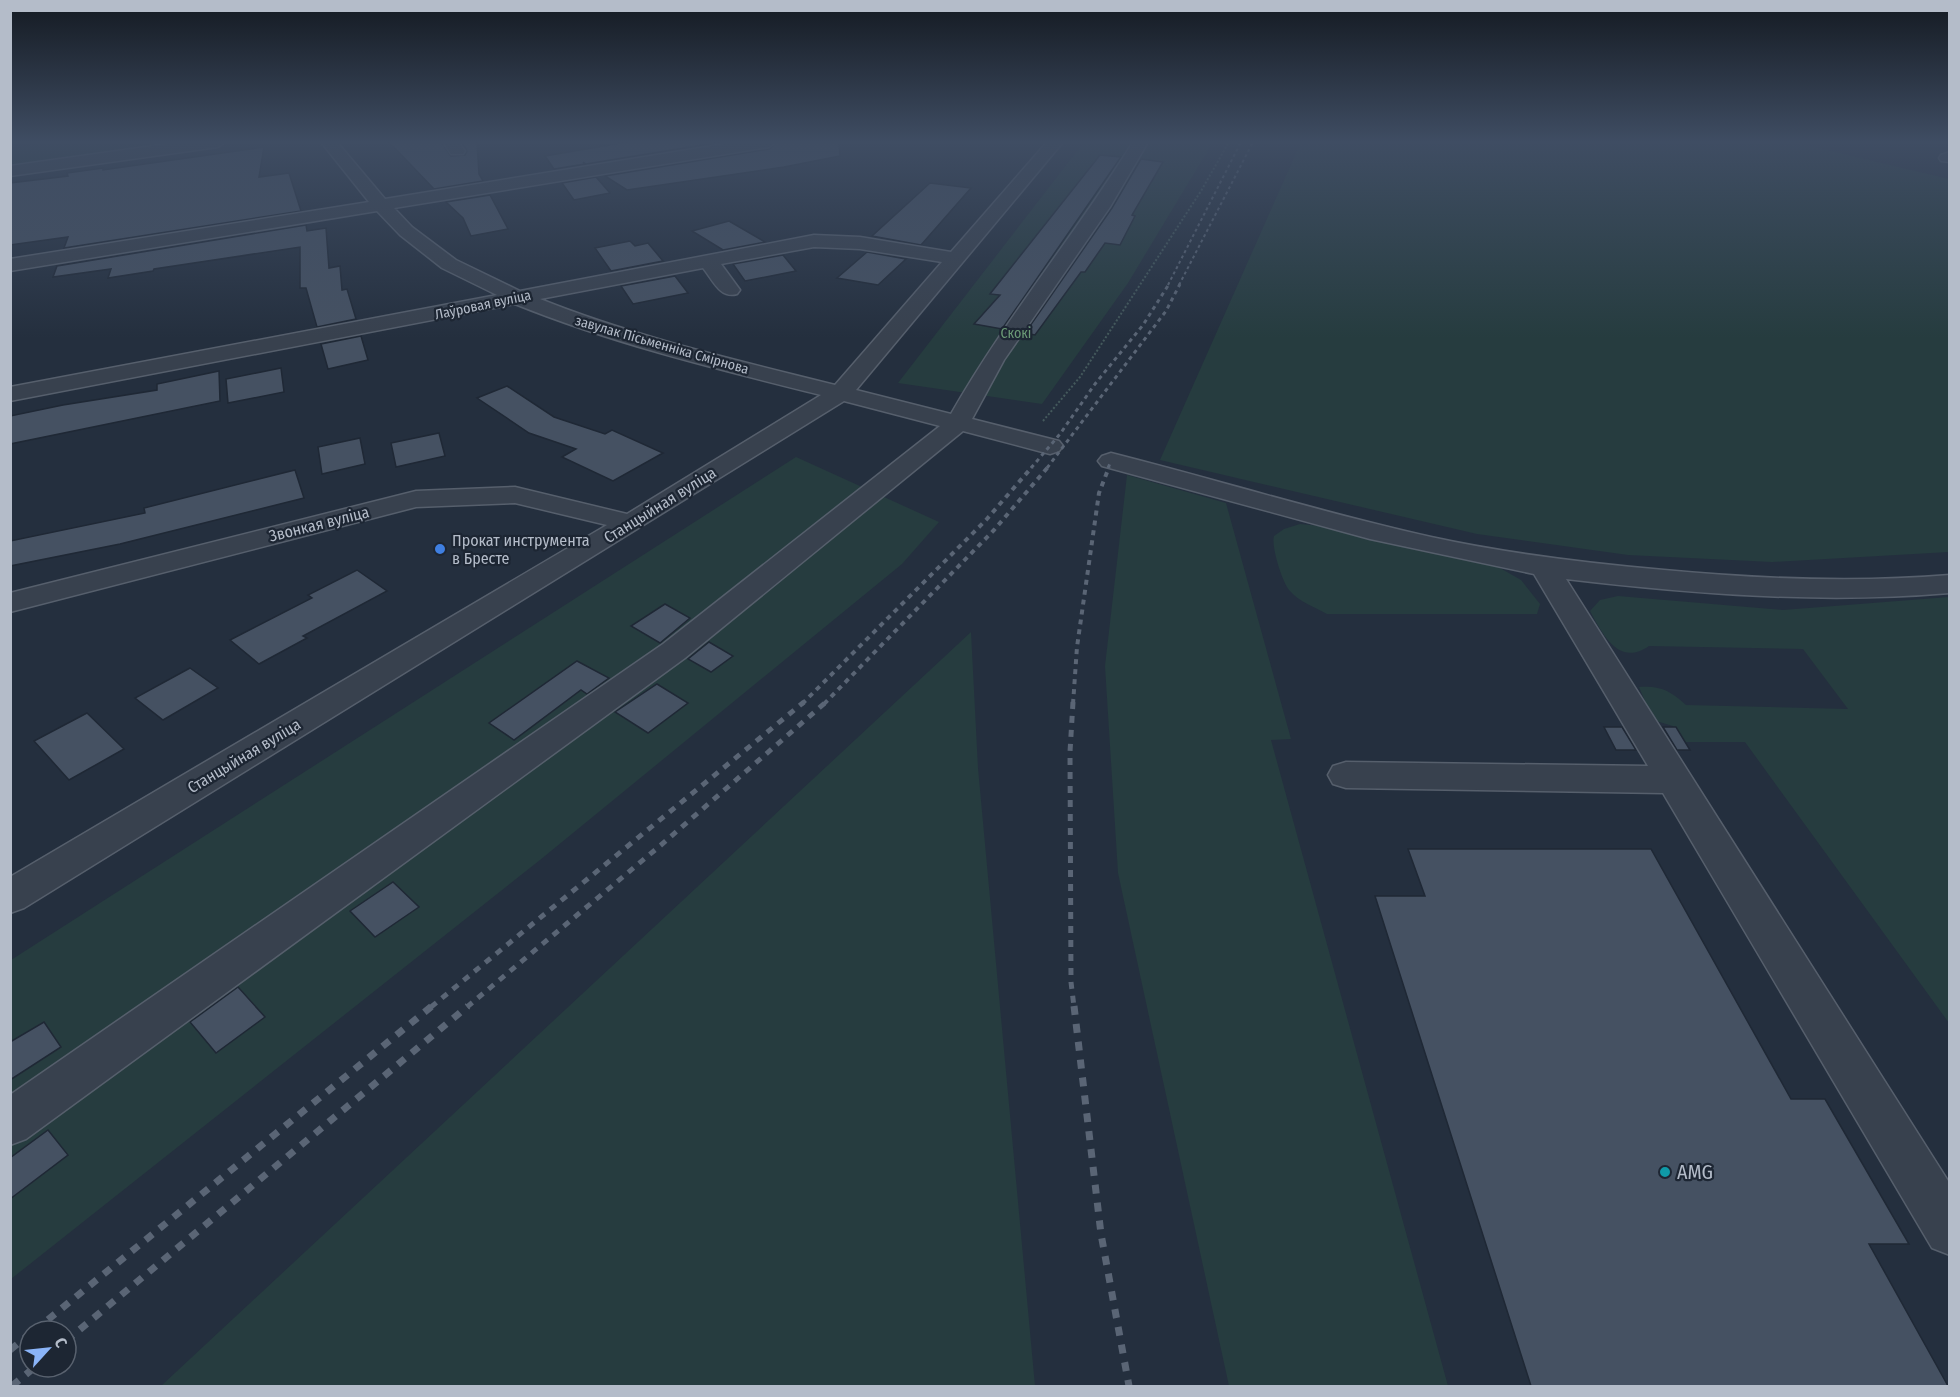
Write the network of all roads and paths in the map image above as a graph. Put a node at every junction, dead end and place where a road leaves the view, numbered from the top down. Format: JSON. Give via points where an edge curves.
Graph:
{"nodes":[{"id":1,"x":374,"y":207,"type":"edge"},
{"id":2,"x":382,"y":207,"type":"edge"},
{"id":3,"x":1001,"y":207,"type":"edge"},
{"id":4,"x":1101,"y":207,"type":"edge"},
{"id":5,"x":1190,"y":207,"type":"edge"},
{"id":6,"x":956,"y":260,"type":"junction"},
{"id":7,"x":709,"y":262,"type":"junction"},
{"id":8,"x":10,"y":266,"type":"edge"},
{"id":9,"x":730,"y":290,"type":"dead end"},
{"id":10,"x":516,"y":297,"type":"junction"},
{"id":11,"x":841,"y":393,"type":"junction"},
{"id":12,"x":10,"y":394,"type":"edge"},
{"id":13,"x":958,"y":423,"type":"junction"},
{"id":14,"x":1027,"y":440,"type":"junction"},
{"id":15,"x":1050,"y":446,"type":"dead end"},
{"id":16,"x":1111,"y":461,"type":"dead end"},
{"id":17,"x":631,"y":523,"type":"junction"},
{"id":18,"x":1544,"y":567,"type":"junction"},
{"id":19,"x":1950,"y":584,"type":"edge"},
{"id":20,"x":10,"y":603,"type":"edge"},
{"id":21,"x":1346,"y":776,"type":"dead end"},
{"id":22,"x":1673,"y":780,"type":"junction"},
{"id":23,"x":10,"y":897,"type":"edge"},
{"id":24,"x":10,"y":1123,"type":"edge"},
{"id":25,"x":1950,"y":1230,"type":"edge"}],
"edges":[{"from":1,"to":8,"type":"street"},
{"from":2,"to":10,"type":"street","name":"завулак Пісьменніка Смірнова","via":[[449,264]]},
{"from":3,"to":6,"type":"street","name":"Станцыйная вуліца"},
{"from":4,"to":13,"type":"street","via":[[993,360]]},
{"from":5,"to":14,"type":"path","via":[[1080,377]]},
{"from":6,"to":7,"type":"street","name":"Лаўровая вуліца","via":[[860,243],[814,241]]},
{"from":6,"to":11,"type":"street","name":"Станцыйная вуліца"},
{"from":7,"to":9,"type":"street"},
{"from":7,"to":10,"type":"street","name":"Лаўровая вуліца"},
{"from":10,"to":11,"type":"street","name":"завулак Пісьменніка Смірнова","via":[[576,321],[676,351]]},
{"from":10,"to":12,"type":"street","name":"Лаўровая вуліца"},
{"from":11,"to":13,"type":"street","name":"завулак Пісьменніка Смірнова"},
{"from":11,"to":17,"type":"street","name":"Станцыйная вуліца"},
{"from":13,"to":14,"type":"street","name":"завулак Пісьменніка Смірнова"},
{"from":13,"to":24,"type":"street","via":[[674,651]]},
{"from":14,"to":15,"type":"street","name":"завулак Пісьменніка Смірнова"},
{"from":16,"to":18,"type":"street","via":[[1398,537]]},
{"from":17,"to":20,"type":"street","name":"Звонкая вуліца","via":[[515,495],[416,499]]},
{"from":17,"to":23,"type":"street","name":"Станцыйная вуліца"},
{"from":18,"to":19,"type":"street","via":[[1749,587],[1901,589]]},
{"from":18,"to":22,"type":"street"},
{"from":21,"to":22,"type":"street"},
{"from":22,"to":25,"type":"street"}]}
